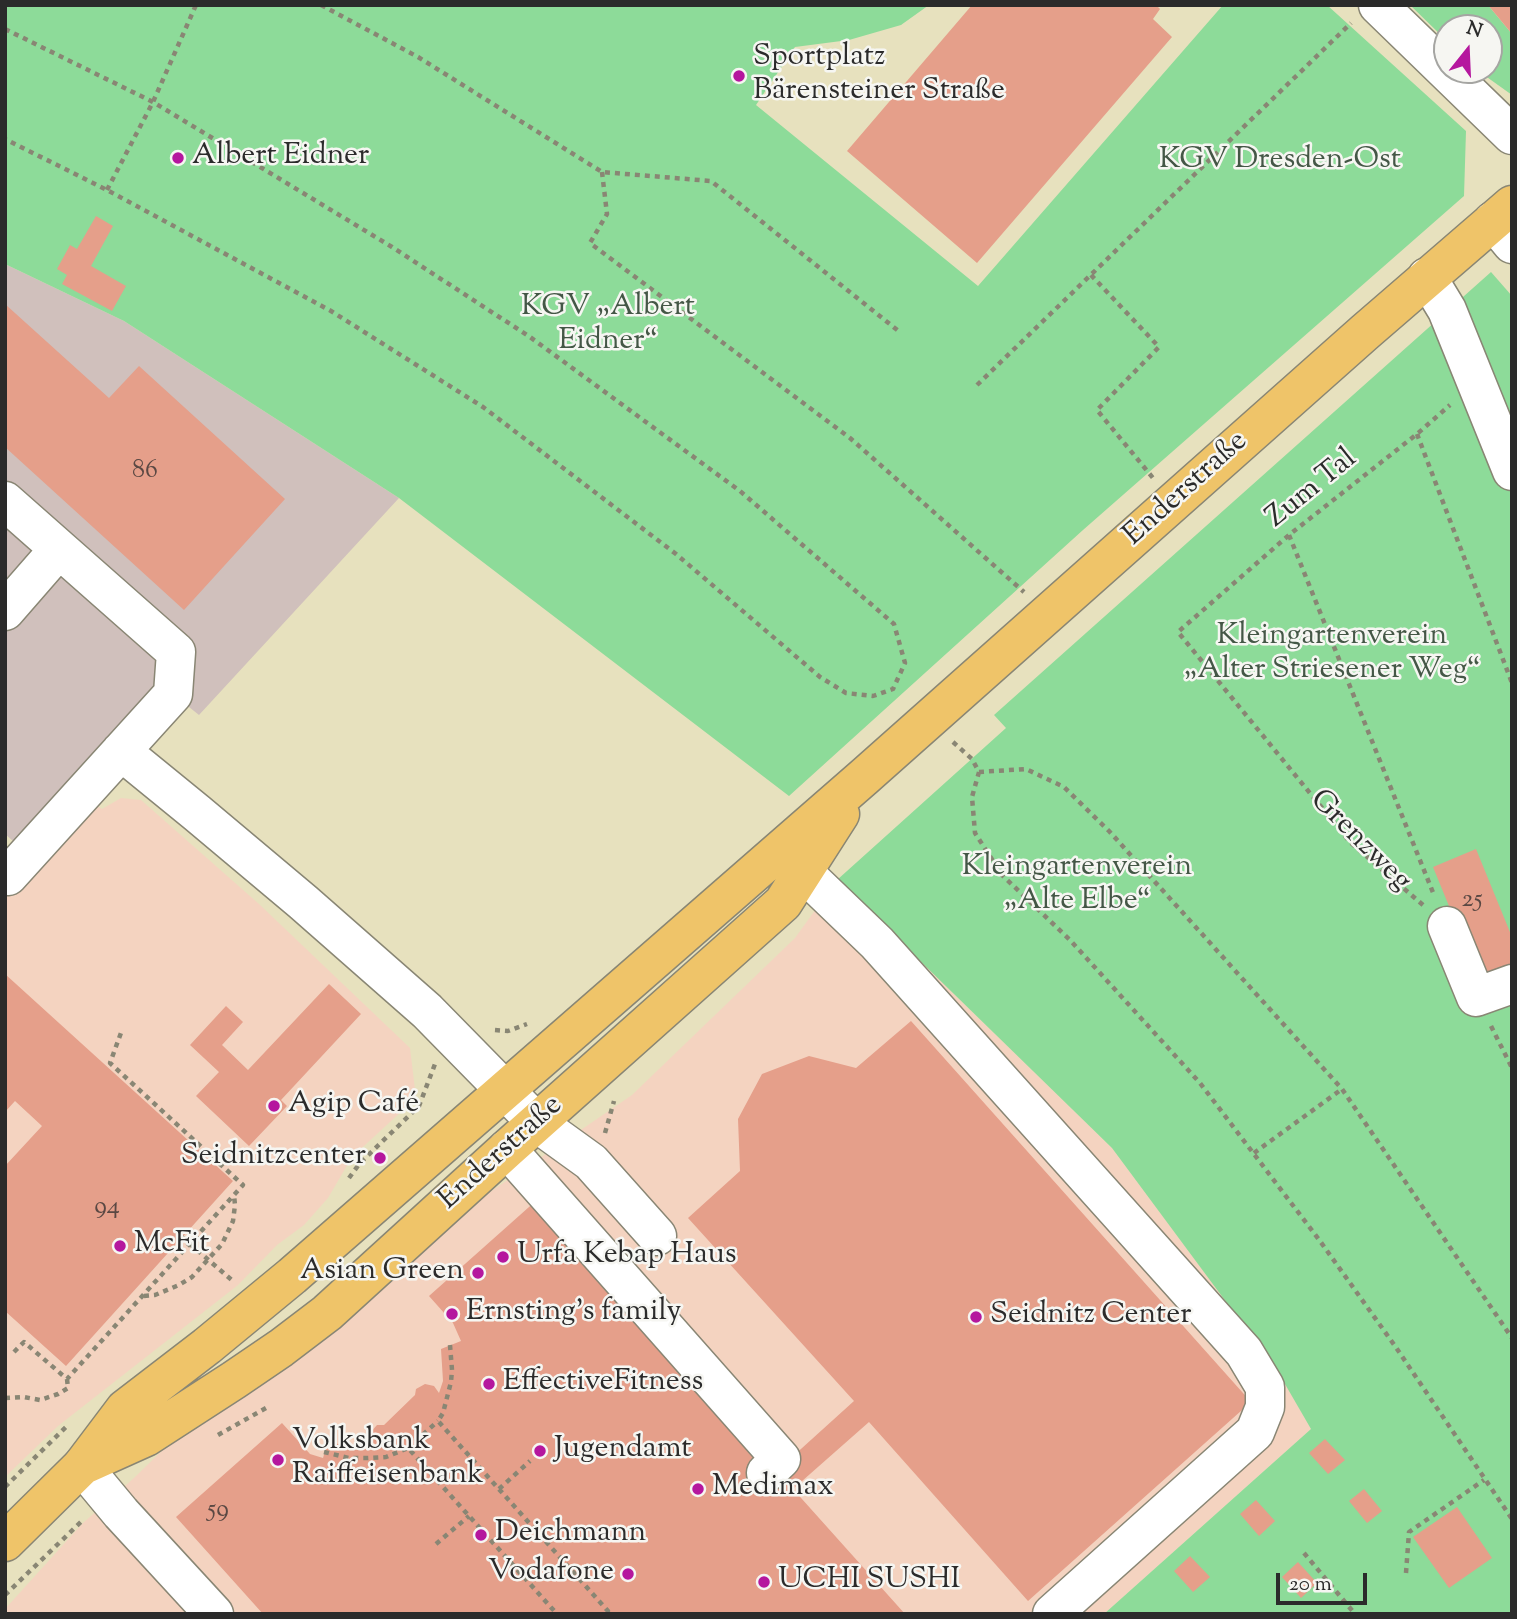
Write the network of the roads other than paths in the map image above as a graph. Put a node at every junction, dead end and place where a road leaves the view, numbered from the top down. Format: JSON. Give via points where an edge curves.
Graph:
{"nodes":[{"id":1,"x":1366,"y":12,"type":"edge"},
{"id":2,"x":1512,"y":135,"type":"edge"},
{"id":3,"x":1505,"y":224,"type":"edge"},
{"id":4,"x":1427,"y":277,"type":"junction"},
{"id":5,"x":1512,"y":471,"type":"edge"},
{"id":6,"x":5,"y":501,"type":"edge"},
{"id":7,"x":59,"y":549,"type":"junction"},
{"id":8,"x":5,"y":611,"type":"edge"},
{"id":9,"x":121,"y":751,"type":"junction"},
{"id":10,"x":864,"y":777,"type":"junction"},
{"id":11,"x":803,"y":872,"type":"junction"},
{"id":12,"x":5,"y":873,"type":"edge"},
{"id":13,"x":1447,"y":926,"type":"road end"},
{"id":14,"x":1512,"y":984,"type":"edge"},
{"id":15,"x":505,"y":1089,"type":"junction"},
{"id":16,"x":537,"y":1123,"type":"junction"},
{"id":17,"x":508,"y":1149,"type":"junction"},
{"id":18,"x":657,"y":1236,"type":"dead end"},
{"id":19,"x":82,"y":1466,"type":"junction"},
{"id":20,"x":766,"y":1473,"type":"dead end"},
{"id":21,"x":5,"y":1542,"type":"edge"},
{"id":22,"x":214,"y":1614,"type":"edge"},
{"id":23,"x":1052,"y":1614,"type":"edge"}],
"edges":[{"from":1,"to":2,"type":"street"},
{"from":3,"to":4,"type":"main road","name":"Enderstraße"},
{"from":4,"to":5,"type":"street","via":[[1447,310]]},
{"from":4,"to":10,"type":"main road","name":"Enderstraße"},
{"from":6,"to":7,"type":"street"},
{"from":7,"to":8,"type":"street"},
{"from":7,"to":9,"type":"street","via":[[176,652],[173,694]]},
{"from":9,"to":12,"type":"street","via":[[8,876]]},
{"from":9,"to":15,"type":"street","name":"Enderstraße","via":[[427,1011]]},
{"from":10,"to":11,"type":"main road","name":"Enderstraße"},
{"from":10,"to":15,"type":"main road","name":"Enderstraße"},
{"from":11,"to":16,"type":"main road","name":"Enderstraße","via":[[783,903]]},
{"from":11,"to":23,"type":"street","via":[[877,943],[1244,1352],[1265,1387],[1265,1408],[1255,1432]]},
{"from":13,"to":14,"type":"street","via":[[1476,997]]},
{"from":15,"to":16,"type":"street"},
{"from":15,"to":19,"type":"main road","name":"Enderstraße","via":[[292,1276],[125,1409]]},
{"from":16,"to":17,"type":"main road","name":"Enderstraße"},
{"from":16,"to":18,"type":"street","via":[[591,1162]]},
{"from":17,"to":19,"type":"main road","name":"Enderstraße","via":[[327,1313],[281,1348],[146,1437]]},
{"from":17,"to":20,"type":"street","via":[[781,1459]]},
{"from":19,"to":21,"type":"main road","name":"Enderstraße"},
{"from":19,"to":22,"type":"street"}]}
